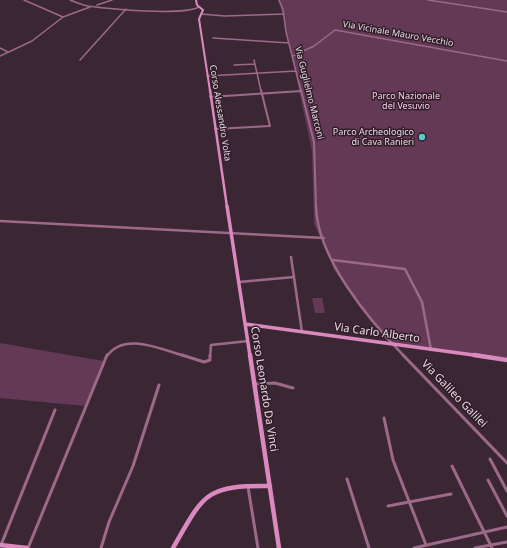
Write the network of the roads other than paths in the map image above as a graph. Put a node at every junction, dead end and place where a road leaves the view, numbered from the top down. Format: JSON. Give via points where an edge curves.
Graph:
{"nodes":[{"id":1,"x":24,"y":0,"type":"edge"},
{"id":2,"x":70,"y":0,"type":"edge"},
{"id":3,"x":112,"y":0,"type":"edge"},
{"id":4,"x":196,"y":0,"type":"edge"},
{"id":5,"x":279,"y":0,"type":"edge"},
{"id":6,"x":428,"y":0,"type":"edge"},
{"id":7,"x":92,"y":6,"type":"junction"},
{"id":8,"x":199,"y":7,"type":"junction"},
{"id":9,"x":126,"y":9,"type":"junction"},
{"id":10,"x":507,"y":12,"type":"edge"},
{"id":11,"x":201,"y":14,"type":"junction"},
{"id":12,"x":284,"y":14,"type":"junction"},
{"id":13,"x":64,"y":17,"type":"junction"},
{"id":14,"x":213,"y":38,"type":"dead end"},
{"id":15,"x":289,"y":43,"type":"junction"},
{"id":16,"x":0,"y":48,"type":"edge"},
{"id":17,"x":9,"y":52,"type":"junction"},
{"id":18,"x":0,"y":56,"type":"edge"},
{"id":19,"x":293,"y":56,"type":"junction"},
{"id":20,"x":80,"y":60,"type":"dead end"},
{"id":21,"x":254,"y":60,"type":"dead end"},
{"id":22,"x":507,"y":61,"type":"edge"},
{"id":23,"x":255,"y":64,"type":"junction"},
{"id":24,"x":234,"y":65,"type":"dead end"},
{"id":25,"x":296,"y":71,"type":"junction"},
{"id":26,"x":257,"y":73,"type":"junction"},
{"id":27,"x":207,"y":76,"type":"junction"},
{"id":28,"x":301,"y":91,"type":"junction"},
{"id":29,"x":263,"y":93,"type":"junction"},
{"id":30,"x":210,"y":96,"type":"junction"},
{"id":31,"x":215,"y":129,"type":"junction"},
{"id":32,"x":0,"y":221,"type":"edge"},
{"id":33,"x":231,"y":233,"type":"junction"},
{"id":34,"x":324,"y":238,"type":"junction"},
{"id":35,"x":291,"y":257,"type":"dead end"},
{"id":36,"x":333,"y":260,"type":"junction"},
{"id":37,"x":294,"y":277,"type":"junction"},
{"id":38,"x":239,"y":282,"type":"junction"},
{"id":39,"x":245,"y":324,"type":"junction"},
{"id":40,"x":302,"y":332,"type":"junction"},
{"id":41,"x":248,"y":341,"type":"junction"},
{"id":42,"x":393,"y":344,"type":"junction"},
{"id":43,"x":431,"y":350,"type":"junction"},
{"id":44,"x":507,"y":360,"type":"edge"},
{"id":45,"x":254,"y":384,"type":"junction"},
{"id":46,"x":159,"y":385,"type":"dead end"},
{"id":47,"x":294,"y":388,"type":"dead end"},
{"id":48,"x":55,"y":410,"type":"dead end"},
{"id":49,"x":384,"y":418,"type":"dead end"},
{"id":50,"x":490,"y":459,"type":"dead end"},
{"id":51,"x":507,"y":463,"type":"edge"},
{"id":52,"x":452,"y":466,"type":"dead end"},
{"id":53,"x":347,"y":479,"type":"dead end"},
{"id":54,"x":488,"y":480,"type":"dead end"},
{"id":55,"x":270,"y":486,"type":"junction"},
{"id":56,"x":248,"y":487,"type":"junction"},
{"id":57,"x":507,"y":491,"type":"edge"},
{"id":58,"x":451,"y":494,"type":"dead end"},
{"id":59,"x":410,"y":502,"type":"junction"},
{"id":60,"x":388,"y":506,"type":"dead end"},
{"id":61,"x":507,"y":516,"type":"edge"},
{"id":62,"x":507,"y":527,"type":"edge"},
{"id":63,"x":484,"y":532,"type":"junction"},
{"id":64,"x":507,"y":542,"type":"edge"},
{"id":65,"x":0,"y":545,"type":"edge"},
{"id":66,"x":426,"y":545,"type":"junction"},
{"id":67,"x":491,"y":547,"type":"edge"},
{"id":68,"x":27,"y":548,"type":"edge"},
{"id":69,"x":101,"y":548,"type":"edge"},
{"id":70,"x":173,"y":548,"type":"edge"},
{"id":71,"x":258,"y":548,"type":"edge"},
{"id":72,"x":279,"y":548,"type":"edge"},
{"id":73,"x":369,"y":548,"type":"edge"},
{"id":74,"x":414,"y":548,"type":"edge"},
{"id":75,"x":477,"y":548,"type":"edge"}],
"edges":[{"from":1,"to":13,"type":"street"},
{"from":2,"to":7,"type":"street","via":[[83,6]]},
{"from":3,"to":7,"type":"street"},
{"from":4,"to":8,"type":"main road","name":"Corso Alessandro Volta"},
{"from":5,"to":12,"type":"street","name":"Via Guglielmo Marconi"},
{"from":6,"to":10,"type":"street"},
{"from":7,"to":9,"type":"street"},
{"from":7,"to":13,"type":"street"},
{"from":8,"to":9,"type":"street","via":[[196,10],[182,12]]},
{"from":8,"to":11,"type":"main road","name":"Corso Alessandro Volta","via":[[203,10]]},
{"from":9,"to":20,"type":"street"},
{"from":11,"to":12,"type":"street"},
{"from":11,"to":27,"type":"main road","name":"Corso Alessandro Volta","via":[[199,19]]},
{"from":12,"to":15,"type":"street","name":"Via Guglielmo Marconi"},
{"from":13,"to":17,"type":"street","via":[[38,37]]},
{"from":14,"to":15,"type":"street"},
{"from":15,"to":19,"type":"street","name":"Via Guglielmo Marconi"},
{"from":16,"to":17,"type":"street"},
{"from":17,"to":18,"type":"street"},
{"from":19,"to":22,"type":"street","name":"Via Vicinale Mauro Vecchio","via":[[314,46],[335,30]]},
{"from":19,"to":25,"type":"street","name":"Via Guglielmo Marconi"},
{"from":21,"to":23,"type":"street"},
{"from":23,"to":24,"type":"street"},
{"from":23,"to":26,"type":"street"},
{"from":25,"to":26,"type":"street"},
{"from":25,"to":28,"type":"street","name":"Via Guglielmo Marconi"},
{"from":26,"to":27,"type":"street"},
{"from":26,"to":29,"type":"street"},
{"from":27,"to":30,"type":"main road","name":"Corso Alessandro Volta"},
{"from":28,"to":29,"type":"street"},
{"from":28,"to":34,"type":"street","name":"Via Guglielmo Marconi","via":[[314,142],[316,221]]},
{"from":29,"to":30,"type":"street"},
{"from":29,"to":31,"type":"street","via":[[270,126]]},
{"from":30,"to":31,"type":"main road","name":"Corso Alessandro Volta"},
{"from":31,"to":33,"type":"main road","name":"Corso Alessandro Volta"},
{"from":32,"to":33,"type":"street"},
{"from":33,"to":34,"type":"street"},
{"from":33,"to":38,"type":"main road","name":"Corso Leonardo Da Vinci"},
{"from":34,"to":36,"type":"street","name":"Via Guglielmo Marconi"},
{"from":35,"to":37,"type":"street"},
{"from":36,"to":42,"type":"street","name":"Via Galileo Galilei","via":[[345,286]]},
{"from":36,"to":43,"type":"street","via":[[404,269],[422,302]]},
{"from":37,"to":38,"type":"street"},
{"from":37,"to":40,"type":"street"},
{"from":38,"to":39,"type":"main road","name":"Corso Leonardo Da Vinci"},
{"from":39,"to":40,"type":"main road","name":"Via Carlo Alberto"},
{"from":39,"to":41,"type":"main road","name":"Corso Leonardo Da Vinci"},
{"from":40,"to":42,"type":"main road","name":"Via Carlo Alberto"},
{"from":41,"to":45,"type":"main road","name":"Corso Leonardo Da Vinci"},
{"from":41,"to":68,"type":"street","via":[[211,345],[210,360],[204,362],[140,343],[131,343],[110,351]]},
{"from":42,"to":43,"type":"main road","name":"Via Carlo Alberto"},
{"from":42,"to":51,"type":"street","name":"Via Galileo Galilei"},
{"from":43,"to":44,"type":"main road","name":"Via Carlo Alberto"},
{"from":45,"to":47,"type":"street","via":[[275,383]]},
{"from":45,"to":55,"type":"main road","name":"Corso Leonardo Da Vinci"},
{"from":46,"to":69,"type":"street","via":[[133,466]]},
{"from":48,"to":65,"type":"street"},
{"from":49,"to":59,"type":"street","via":[[393,460]]},
{"from":50,"to":57,"type":"street"},
{"from":52,"to":63,"type":"street"},
{"from":53,"to":73,"type":"street"},
{"from":54,"to":61,"type":"street"},
{"from":55,"to":56,"type":"main road"},
{"from":55,"to":72,"type":"main road","name":"Corso Leonardo Da Vinci"},
{"from":56,"to":70,"type":"main road","via":[[222,489],[209,495]]},
{"from":56,"to":71,"type":"street"},
{"from":58,"to":59,"type":"street"},
{"from":59,"to":60,"type":"street"},
{"from":59,"to":66,"type":"street"},
{"from":62,"to":63,"type":"street"},
{"from":63,"to":66,"type":"street"},
{"from":63,"to":67,"type":"street"},
{"from":64,"to":67,"type":"street"},
{"from":65,"to":68,"type":"main road"},
{"from":66,"to":74,"type":"street"},
{"from":67,"to":75,"type":"street"}]}
